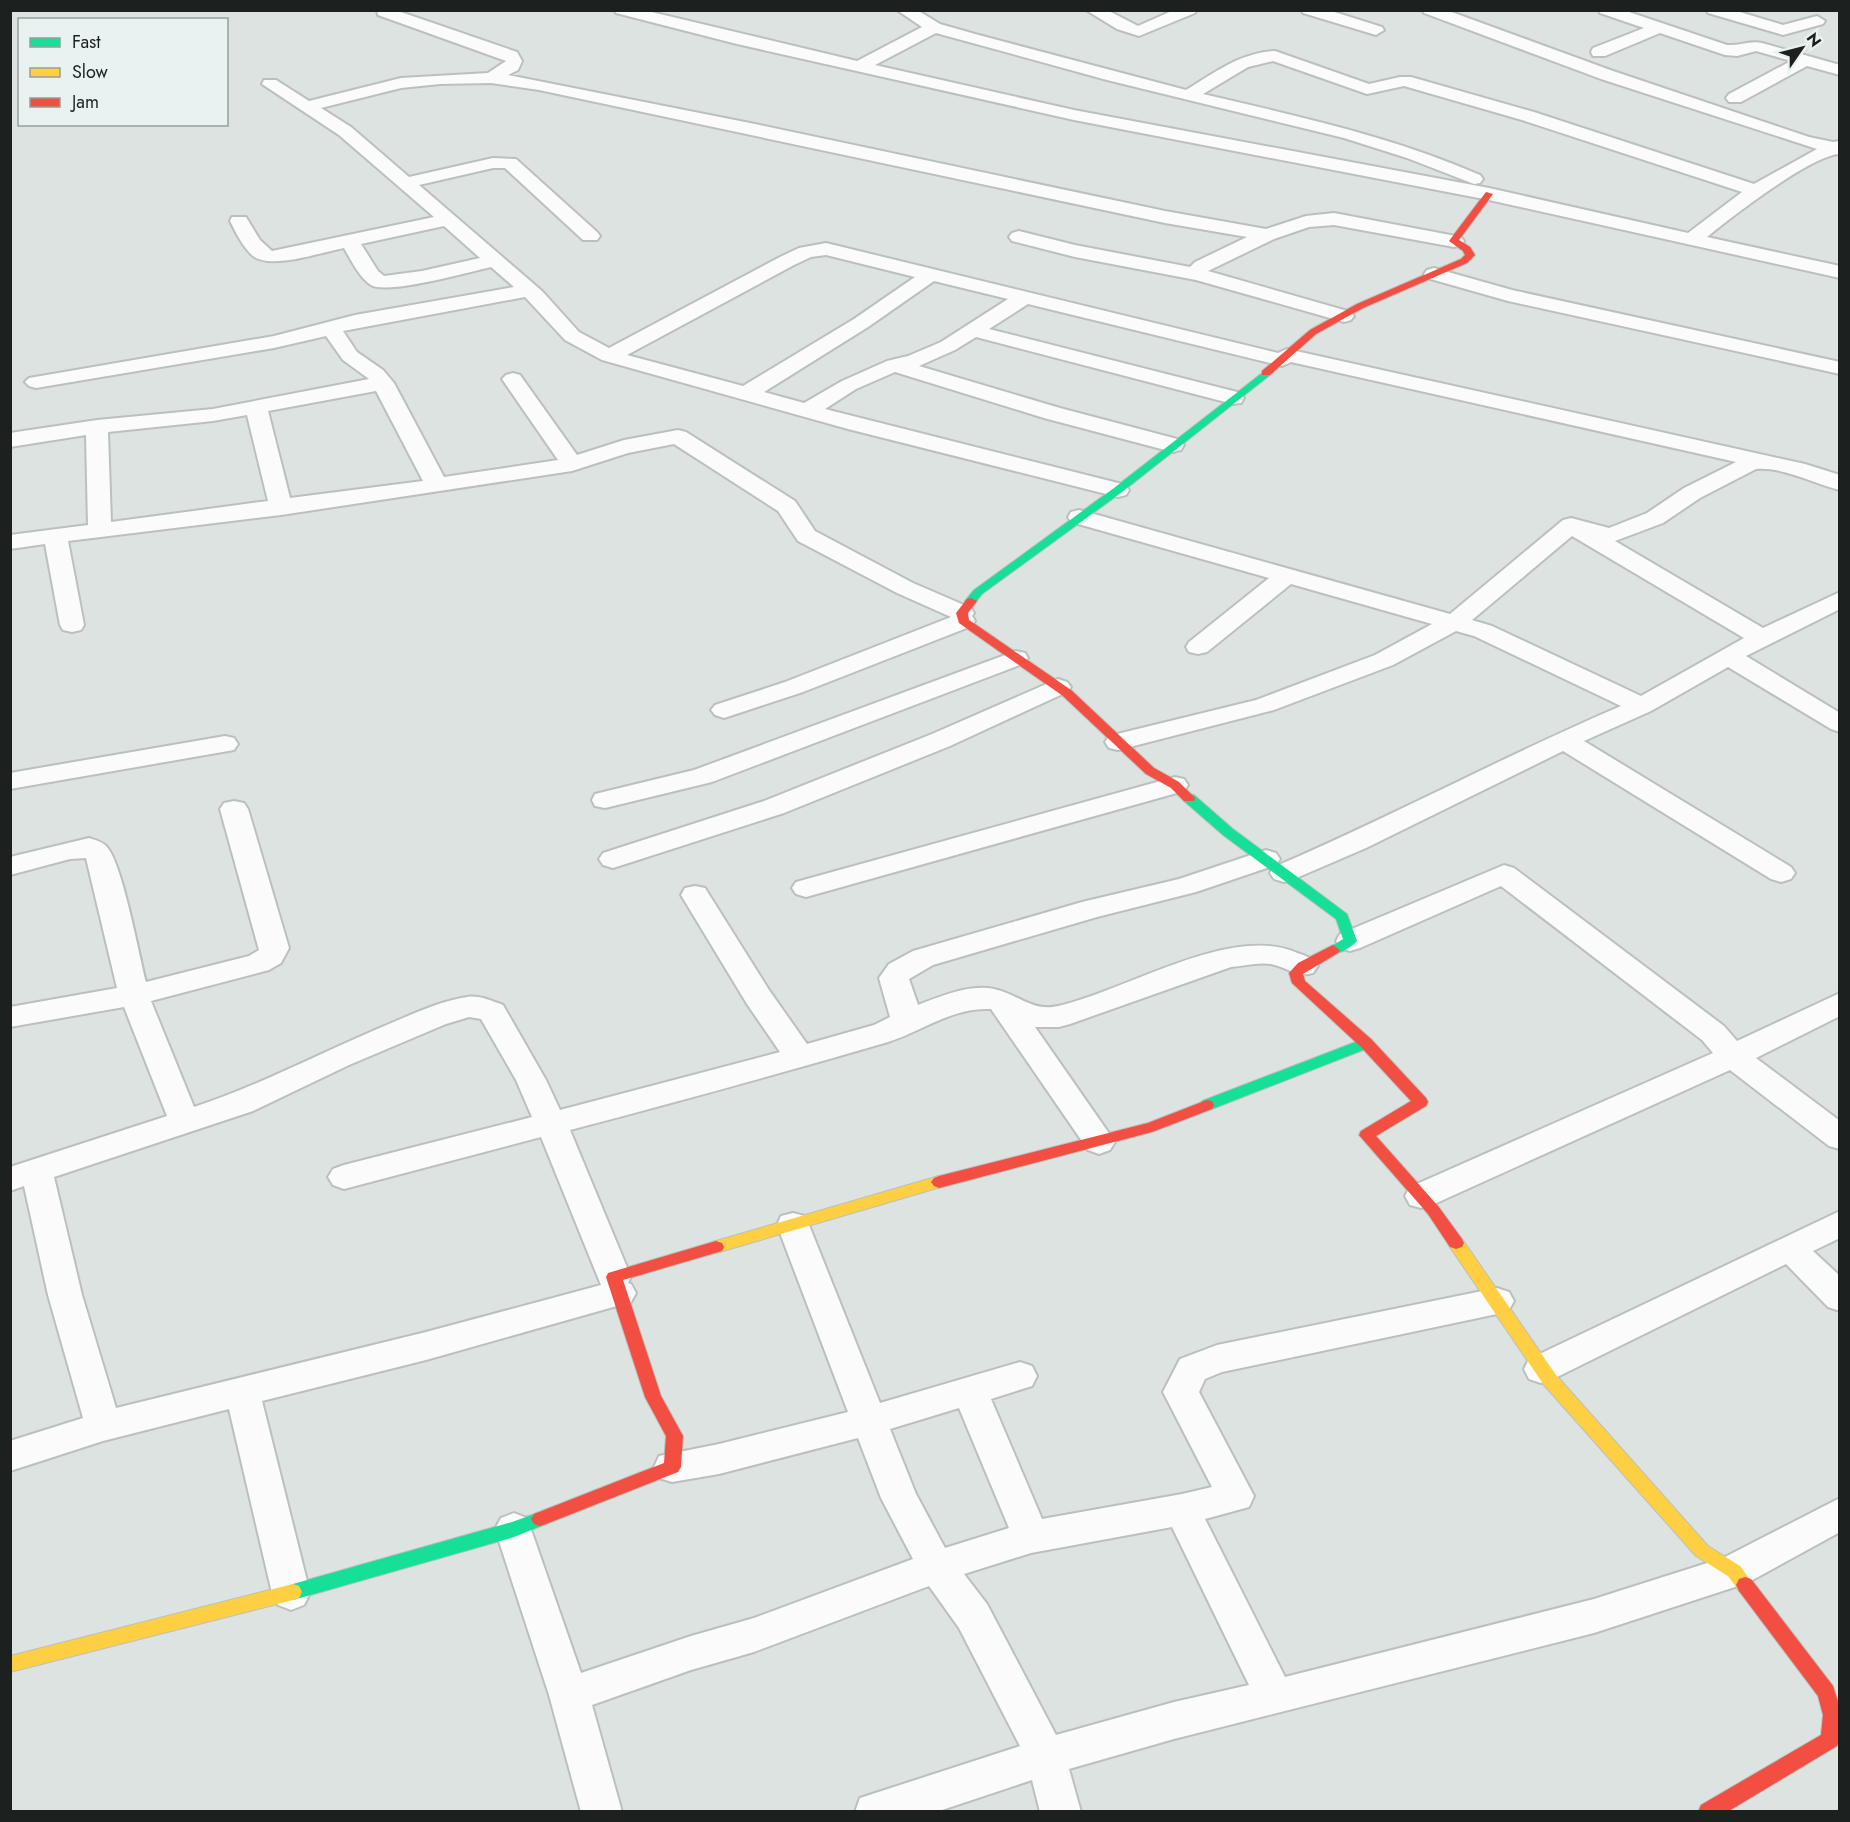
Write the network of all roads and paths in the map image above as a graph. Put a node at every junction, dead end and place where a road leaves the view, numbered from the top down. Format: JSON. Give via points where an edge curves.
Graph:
{"nodes":[{"id":1,"x":622,"y":10,"type":"edge"},
{"id":2,"x":699,"y":10,"type":"edge"},
{"id":3,"x":1094,"y":10,"type":"edge"},
{"id":4,"x":1190,"y":10,"type":"edge"},
{"id":5,"x":1309,"y":10,"type":"edge"},
{"id":6,"x":1430,"y":10,"type":"edge"},
{"id":7,"x":1475,"y":10,"type":"edge"},
{"id":8,"x":1606,"y":10,"type":"edge"},
{"id":9,"x":1651,"y":10,"type":"edge"},
{"id":10,"x":911,"y":11,"type":"edge"},
{"id":11,"x":384,"y":12,"type":"edge"},
{"id":12,"x":1721,"y":13,"type":"edge"},
{"id":13,"x":1790,"y":13,"type":"dead end"},
{"id":14,"x":934,"y":27,"type":"junction"},
{"id":15,"x":1659,"y":28,"type":"junction"},
{"id":16,"x":1376,"y":30,"type":"dead end"},
{"id":17,"x":1542,"y":33,"type":"dead end"},
{"id":18,"x":737,"y":39,"type":"junction"},
{"id":19,"x":1839,"y":56,"type":"edge"},
{"id":20,"x":1627,"y":62,"type":"dead end"},
{"id":21,"x":1813,"y":62,"type":"junction"},
{"id":22,"x":860,"y":66,"type":"junction"},
{"id":23,"x":1839,"y":70,"type":"edge"},
{"id":24,"x":483,"y":78,"type":"junction"},
{"id":25,"x":270,"y":84,"type":"dead end"},
{"id":26,"x":1189,"y":95,"type":"junction"},
{"id":27,"x":402,"y":101,"type":"dead end"},
{"id":28,"x":1755,"y":104,"type":"dead end"},
{"id":29,"x":306,"y":107,"type":"junction"},
{"id":30,"x":349,"y":114,"type":"dead end"},
{"id":31,"x":327,"y":120,"type":"junction"},
{"id":32,"x":1836,"y":141,"type":"edge"},
{"id":33,"x":406,"y":183,"type":"junction"},
{"id":34,"x":1756,"y":191,"type":"junction"},
{"id":35,"x":1489,"y":194,"type":"junction"},
{"id":36,"x":1516,"y":200,"type":"junction"},
{"id":37,"x":448,"y":220,"type":"junction"},
{"id":38,"x":239,"y":221,"type":"dead end"},
{"id":39,"x":1267,"y":235,"type":"junction"},
{"id":40,"x":590,"y":236,"type":"dead end"},
{"id":41,"x":1019,"y":237,"type":"dead end"},
{"id":42,"x":1692,"y":239,"type":"junction"},
{"id":43,"x":1454,"y":240,"type":"junction"},
{"id":44,"x":349,"y":241,"type":"junction"},
{"id":45,"x":495,"y":260,"type":"junction"},
{"id":46,"x":1839,"y":272,"type":"edge"},
{"id":47,"x":1434,"y":274,"type":"junction"},
{"id":48,"x":930,"y":275,"type":"junction"},
{"id":49,"x":1199,"y":275,"type":"junction"},
{"id":50,"x":529,"y":290,"type":"junction"},
{"id":51,"x":1025,"y":297,"type":"junction"},
{"id":52,"x":1344,"y":315,"type":"junction"},
{"id":53,"x":331,"y":328,"type":"junction"},
{"id":54,"x":975,"y":330,"type":"junction"},
{"id":55,"x":609,"y":356,"type":"junction"},
{"id":56,"x":1285,"y":357,"type":"junction"},
{"id":57,"x":894,"y":365,"type":"junction"},
{"id":58,"x":1839,"y":368,"type":"edge"},
{"id":59,"x":513,"y":379,"type":"dead end"},
{"id":60,"x":36,"y":382,"type":"dead end"},
{"id":61,"x":383,"y":383,"type":"junction"},
{"id":62,"x":746,"y":394,"type":"junction"},
{"id":63,"x":1233,"y":398,"type":"junction"},
{"id":64,"x":256,"y":406,"type":"junction"},
{"id":65,"x":808,"y":410,"type":"junction"},
{"id":66,"x":97,"y":427,"type":"junction"},
{"id":67,"x":10,"y":440,"type":"edge"},
{"id":68,"x":1173,"y":445,"type":"junction"},
{"id":69,"x":1762,"y":462,"type":"junction"},
{"id":70,"x":572,"y":464,"type":"junction"},
{"id":71,"x":1839,"y":483,"type":"edge"},
{"id":72,"x":437,"y":485,"type":"junction"},
{"id":73,"x":1118,"y":490,"type":"junction"},
{"id":74,"x":281,"y":508,"type":"junction"},
{"id":75,"x":1079,"y":517,"type":"junction"},
{"id":76,"x":1571,"y":525,"type":"junction"},
{"id":77,"x":100,"y":528,"type":"junction"},
{"id":78,"x":55,"y":535,"type":"junction"},
{"id":79,"x":10,"y":542,"type":"edge"},
{"id":80,"x":1286,"y":576,"type":"junction"},
{"id":81,"x":1839,"y":599,"type":"edge"},
{"id":82,"x":962,"y":617,"type":"junction"},
{"id":83,"x":1455,"y":622,"type":"junction"},
{"id":84,"x":72,"y":625,"type":"dead end"},
{"id":85,"x":1762,"y":638,"type":"junction"},
{"id":86,"x":1198,"y":647,"type":"dead end"},
{"id":87,"x":1728,"y":656,"type":"junction"},
{"id":88,"x":1016,"y":658,"type":"junction"},
{"id":89,"x":1058,"y":687,"type":"junction"},
{"id":90,"x":1642,"y":706,"type":"junction"},
{"id":91,"x":724,"y":710,"type":"dead end"},
{"id":92,"x":1839,"y":724,"type":"edge"},
{"id":93,"x":1564,"y":740,"type":"junction"},
{"id":94,"x":1118,"y":742,"type":"junction"},
{"id":95,"x":225,"y":744,"type":"dead end"},
{"id":96,"x":10,"y":781,"type":"edge"},
{"id":97,"x":1174,"y":784,"type":"junction"},
{"id":98,"x":605,"y":800,"type":"dead end"},
{"id":99,"x":234,"y":809,"type":"dead end"},
{"id":100,"x":612,"y":859,"type":"dead end"},
{"id":101,"x":10,"y":866,"type":"edge"},
{"id":102,"x":1275,"y":866,"type":"junction"},
{"id":103,"x":1781,"y":873,"type":"dead end"},
{"id":104,"x":806,"y":888,"type":"dead end"},
{"id":105,"x":695,"y":896,"type":"dead end"},
{"id":106,"x":1350,"y":941,"type":"junction"},
{"id":107,"x":1303,"y":966,"type":"junction"},
{"id":108,"x":134,"y":995,"type":"junction"},
{"id":109,"x":1003,"y":1002,"type":"junction"},
{"id":110,"x":1839,"y":1003,"type":"edge"},
{"id":111,"x":10,"y":1017,"type":"edge"},
{"id":112,"x":905,"y":1022,"type":"junction"},
{"id":113,"x":1366,"y":1043,"type":"junction"},
{"id":114,"x":1733,"y":1056,"type":"junction"},
{"id":115,"x":800,"y":1058,"type":"junction"},
{"id":116,"x":185,"y":1123,"type":"junction"},
{"id":117,"x":551,"y":1123,"type":"junction"},
{"id":118,"x":1838,"y":1134,"type":"edge"},
{"id":119,"x":1100,"y":1142,"type":"junction"},
{"id":120,"x":24,"y":1175,"type":"edge"},
{"id":121,"x":344,"y":1177,"type":"dead end"},
{"id":122,"x":1421,"y":1196,"type":"junction"},
{"id":123,"x":1839,"y":1223,"type":"edge"},
{"id":124,"x":793,"y":1225,"type":"junction"},
{"id":125,"x":1790,"y":1248,"type":"junction"},
{"id":126,"x":616,"y":1285,"type":"junction"},
{"id":127,"x":1839,"y":1298,"type":"edge"},
{"id":128,"x":1497,"y":1301,"type":"junction"},
{"id":129,"x":1541,"y":1369,"type":"junction"},
{"id":130,"x":1020,"y":1376,"type":"dead end"},
{"id":131,"x":242,"y":1391,"type":"junction"},
{"id":132,"x":970,"y":1392,"type":"junction"},
{"id":133,"x":868,"y":1421,"type":"junction"},
{"id":134,"x":103,"y":1426,"type":"junction"},
{"id":135,"x":10,"y":1456,"type":"edge"},
{"id":136,"x":672,"y":1467,"type":"junction"},
{"id":137,"x":1182,"y":1510,"type":"junction"},
{"id":138,"x":1839,"y":1514,"type":"edge"},
{"id":139,"x":514,"y":1529,"type":"junction"},
{"id":140,"x":1030,"y":1537,"type":"junction"},
{"id":141,"x":936,"y":1567,"type":"junction"},
{"id":142,"x":1734,"y":1572,"type":"junction"},
{"id":143,"x":291,"y":1593,"type":"junction"},
{"id":144,"x":10,"y":1664,"type":"edge"},
{"id":145,"x":1833,"y":1688,"type":"edge"},
{"id":146,"x":569,"y":1695,"type":"junction"},
{"id":147,"x":1275,"y":1697,"type":"junction"},
{"id":148,"x":1046,"y":1757,"type":"junction"},
{"id":149,"x":602,"y":1812,"type":"edge"},
{"id":150,"x":875,"y":1812,"type":"edge"},
{"id":151,"x":1061,"y":1812,"type":"edge"},
{"id":152,"x":1708,"y":1812,"type":"edge"}],
"edges":[{"from":1,"to":18,"type":"street"},
{"from":2,"to":18,"type":"street"},
{"from":3,"to":4,"type":"street","via":[[1138,31]]},
{"from":5,"to":16,"type":"street"},
{"from":6,"to":32,"type":"street","via":[[1804,141]]},
{"from":7,"to":17,"type":"street"},
{"from":8,"to":15,"type":"street"},
{"from":9,"to":12,"type":"street","via":[[1688,17]]},
{"from":10,"to":14,"type":"street"},
{"from":11,"to":24,"type":"street","via":[[511,56],[512,66]]},
{"from":12,"to":13,"type":"street","via":[[1783,30],[1822,23]]},
{"from":14,"to":22,"type":"street"},
{"from":14,"to":26,"type":"street","via":[[1037,58]]},
{"from":15,"to":20,"type":"street","via":[[1593,50]]},
{"from":15,"to":21,"type":"street","via":[[1731,51],[1756,46]]},
{"from":18,"to":22,"type":"street"},
{"from":19,"to":21,"type":"street"},
{"from":21,"to":23,"type":"street"},
{"from":21,"to":28,"type":"street","via":[[1729,96]]},
{"from":22,"to":35,"type":"street","via":[[1074,115]]},
{"from":24,"to":27,"type":"street"},
{"from":24,"to":29,"type":"street","via":[[401,83]]},
{"from":24,"to":39,"type":"street","via":[[755,129],[1165,217]]},
{"from":25,"to":29,"type":"street"},
{"from":26,"to":34,"type":"street","via":[[1249,61],[1275,56],[1367,89],[1398,82],[1414,84],[1528,116]]},
{"from":26,"to":36,"type":"street","via":[[1401,150]]},
{"from":29,"to":31,"type":"street"},
{"from":30,"to":31,"type":"street"},
{"from":31,"to":33,"type":"street"},
{"from":32,"to":34,"type":"street"},
{"from":33,"to":37,"type":"street"},
{"from":33,"to":40,"type":"street","via":[[493,163],[510,163]]},
{"from":34,"to":42,"type":"street"},
{"from":35,"to":36,"type":"street"},
{"from":35,"to":43,"type":"street"},
{"from":36,"to":42,"type":"street"},
{"from":37,"to":44,"type":"street"},
{"from":37,"to":45,"type":"street"},
{"from":38,"to":44,"type":"street","via":[[259,252],[271,258]]},
{"from":39,"to":43,"type":"street","via":[[1306,222],[1334,219]]},
{"from":39,"to":49,"type":"street","via":[[1202,266]]},
{"from":41,"to":49,"type":"street"},
{"from":42,"to":46,"type":"street"},
{"from":43,"to":47,"type":"street","via":[[1470,255],[1456,266]]},
{"from":44,"to":45,"type":"street","via":[[380,282],[412,279]]},
{"from":45,"to":50,"type":"street"},
{"from":47,"to":52,"type":"street"},
{"from":47,"to":58,"type":"street","via":[[1508,295]]},
{"from":48,"to":51,"type":"street"},
{"from":48,"to":55,"type":"street","via":[[816,250],[787,261]]},
{"from":48,"to":62,"type":"street"},
{"from":49,"to":52,"type":"street"},
{"from":50,"to":53,"type":"street"},
{"from":50,"to":55,"type":"street","via":[[572,336]]},
{"from":51,"to":54,"type":"street"},
{"from":51,"to":56,"type":"street"},
{"from":52,"to":56,"type":"street","via":[[1313,332]]},
{"from":53,"to":60,"type":"street","via":[[274,342]]},
{"from":53,"to":61,"type":"street","via":[[350,356]]},
{"from":54,"to":57,"type":"street","via":[[914,361]]},
{"from":54,"to":63,"type":"street"},
{"from":55,"to":62,"type":"street"},
{"from":56,"to":63,"type":"street"},
{"from":56,"to":69,"type":"street"},
{"from":57,"to":65,"type":"street","via":[[849,385]]},
{"from":57,"to":68,"type":"street"},
{"from":59,"to":70,"type":"street"},
{"from":61,"to":64,"type":"street"},
{"from":61,"to":72,"type":"street"},
{"from":62,"to":65,"type":"street"},
{"from":63,"to":68,"type":"street"},
{"from":64,"to":66,"type":"street","via":[[213,415]]},
{"from":64,"to":74,"type":"street"},
{"from":65,"to":73,"type":"street"},
{"from":66,"to":67,"type":"street"},
{"from":66,"to":77,"type":"street"},
{"from":68,"to":73,"type":"street"},
{"from":69,"to":71,"type":"street"},
{"from":69,"to":76,"type":"street","via":[[1750,463],[1692,493],[1655,518],[1611,535]]},
{"from":70,"to":72,"type":"street"},
{"from":70,"to":82,"type":"street","via":[[624,447],[678,437],[787,506],[806,536]]},
{"from":72,"to":74,"type":"street"},
{"from":73,"to":75,"type":"street"},
{"from":74,"to":77,"type":"street"},
{"from":75,"to":80,"type":"street"},
{"from":75,"to":82,"type":"street","via":[[978,592]]},
{"from":76,"to":83,"type":"street"},
{"from":76,"to":85,"type":"street"},
{"from":77,"to":78,"type":"street"},
{"from":78,"to":79,"type":"street"},
{"from":78,"to":84,"type":"street"},
{"from":80,"to":83,"type":"street"},
{"from":80,"to":86,"type":"street"},
{"from":81,"to":85,"type":"street"},
{"from":82,"to":88,"type":"street"},
{"from":82,"to":91,"type":"street","via":[[794,687]]},
{"from":83,"to":90,"type":"street","via":[[1502,639]]},
{"from":83,"to":94,"type":"street","via":[[1384,660],[1265,705]]},
{"from":85,"to":87,"type":"street"},
{"from":87,"to":90,"type":"street"},
{"from":87,"to":92,"type":"street"},
{"from":88,"to":89,"type":"street"},
{"from":88,"to":98,"type":"street","via":[[703,776]]},
{"from":89,"to":94,"type":"street"},
{"from":89,"to":100,"type":"street","via":[[941,740],[774,807]]},
{"from":90,"to":93,"type":"street"},
{"from":93,"to":102,"type":"street","via":[[1356,842]]},
{"from":93,"to":103,"type":"street"},
{"from":94,"to":97,"type":"street","via":[[1150,771]]},
{"from":95,"to":96,"type":"street"},
{"from":97,"to":102,"type":"street","via":[[1228,832]]},
{"from":97,"to":104,"type":"street"},
{"from":99,"to":108,"type":"street","via":[[272,934],[271,956],[259,963]]},
{"from":101,"to":108,"type":"street","via":[[88,847],[97,853]]},
{"from":102,"to":106,"type":"street","via":[[1342,917]]},
{"from":102,"to":112,"type":"street","via":[[1092,909],[923,958],[894,978],[907,1008]]},
{"from":105,"to":115,"type":"street"},
{"from":106,"to":107,"type":"street"},
{"from":106,"to":114,"type":"street","via":[[1504,874],[1713,1033]]},
{"from":107,"to":109,"type":"street","via":[[1276,955],[1227,958],[1059,1017],[1031,1017]]},
{"from":107,"to":113,"type":"street","via":[[1296,973],[1299,983]]},
{"from":108,"to":111,"type":"street"},
{"from":108,"to":116,"type":"street"},
{"from":109,"to":112,"type":"street","via":[[961,1001]]},
{"from":109,"to":119,"type":"street"},
{"from":110,"to":114,"type":"street"},
{"from":112,"to":115,"type":"street"},
{"from":113,"to":119,"type":"street","via":[[1152,1127]]},
{"from":113,"to":122,"type":"street","via":[[1421,1102],[1366,1135]]},
{"from":114,"to":118,"type":"street"},
{"from":114,"to":122,"type":"street"},
{"from":115,"to":117,"type":"street"},
{"from":116,"to":117,"type":"street","via":[[263,1095],[338,1057],[468,1007],[492,1012]]},
{"from":116,"to":120,"type":"street"},
{"from":117,"to":121,"type":"street"},
{"from":117,"to":126,"type":"street"},
{"from":119,"to":124,"type":"street","via":[[972,1173]]},
{"from":120,"to":134,"type":"street","via":[[65,1295]]},
{"from":122,"to":128,"type":"street"},
{"from":123,"to":125,"type":"street"},
{"from":124,"to":126,"type":"street"},
{"from":124,"to":133,"type":"street"},
{"from":125,"to":127,"type":"street"},
{"from":125,"to":129,"type":"street"},
{"from":126,"to":131,"type":"street","via":[[426,1346]]},
{"from":126,"to":136,"type":"street","via":[[653,1397],[675,1436]]},
{"from":128,"to":129,"type":"street"},
{"from":128,"to":137,"type":"street","via":[[1217,1359],[1192,1369],[1181,1392],[1236,1496]]},
{"from":129,"to":142,"type":"street","via":[[1702,1551]]},
{"from":130,"to":132,"type":"street"},
{"from":131,"to":134,"type":"street"},
{"from":131,"to":143,"type":"street"},
{"from":132,"to":133,"type":"street"},
{"from":132,"to":140,"type":"street"},
{"from":133,"to":136,"type":"street"},
{"from":133,"to":141,"type":"street","via":[[899,1497]]},
{"from":134,"to":135,"type":"street"},
{"from":136,"to":139,"type":"street"},
{"from":137,"to":140,"type":"street"},
{"from":137,"to":147,"type":"street"},
{"from":138,"to":142,"type":"street"},
{"from":139,"to":143,"type":"street"},
{"from":139,"to":146,"type":"street"},
{"from":140,"to":141,"type":"street"},
{"from":141,"to":146,"type":"street","via":[[754,1635]]},
{"from":141,"to":148,"type":"street","via":[[973,1616]]},
{"from":142,"to":145,"type":"street"},
{"from":142,"to":147,"type":"street","via":[[1594,1616]]},
{"from":143,"to":144,"type":"street"},
{"from":145,"to":152,"type":"street","via":[[1830,1740]]},
{"from":146,"to":149,"type":"street"},
{"from":147,"to":148,"type":"street"},
{"from":148,"to":150,"type":"street"},
{"from":148,"to":151,"type":"street"}]}
